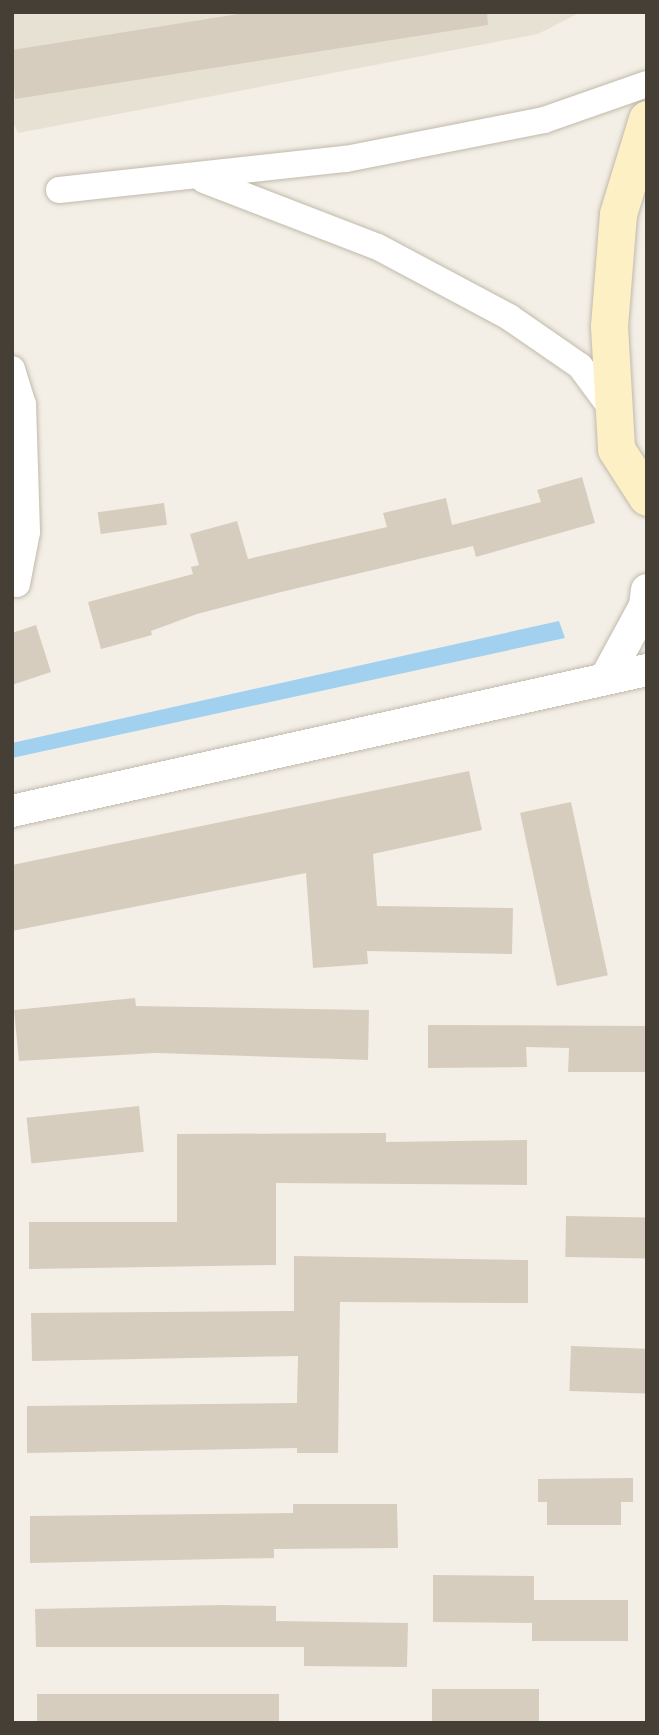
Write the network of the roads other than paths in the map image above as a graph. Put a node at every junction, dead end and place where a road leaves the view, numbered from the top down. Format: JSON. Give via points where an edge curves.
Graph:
{"nodes":[{"id":1,"x":647,"y":84,"type":"edge"},
{"id":2,"x":647,"y":120,"type":"edge"},
{"id":3,"x":199,"y":178,"type":"junction"},
{"id":4,"x":59,"y":190,"type":"dead end"},
{"id":5,"x":12,"y":369,"type":"edge"},
{"id":6,"x":614,"y":411,"type":"junction"},
{"id":7,"x":647,"y":497,"type":"edge"},
{"id":8,"x":17,"y":584,"type":"dead end"},
{"id":9,"x":647,"y":590,"type":"edge"},
{"id":10,"x":647,"y":670,"type":"edge"},
{"id":11,"x":607,"y":676,"type":"junction"},
{"id":12,"x":12,"y":811,"type":"edge"}],
"edges":[{"from":1,"to":3,"type":"street","via":[[544,120],[346,159]]},
{"from":2,"to":6,"type":"main road","via":[[618,214],[609,326]]},
{"from":3,"to":4,"type":"street"},
{"from":3,"to":6,"type":"street","via":[[379,247],[509,317],[580,366]]},
{"from":5,"to":8,"type":"street","via":[[23,404],[27,532]]},
{"from":6,"to":7,"type":"main road","via":[[616,449]]},
{"from":9,"to":11,"type":"street","via":[[645,606]]},
{"from":10,"to":11,"type":"street"},
{"from":11,"to":12,"type":"street"}]}
